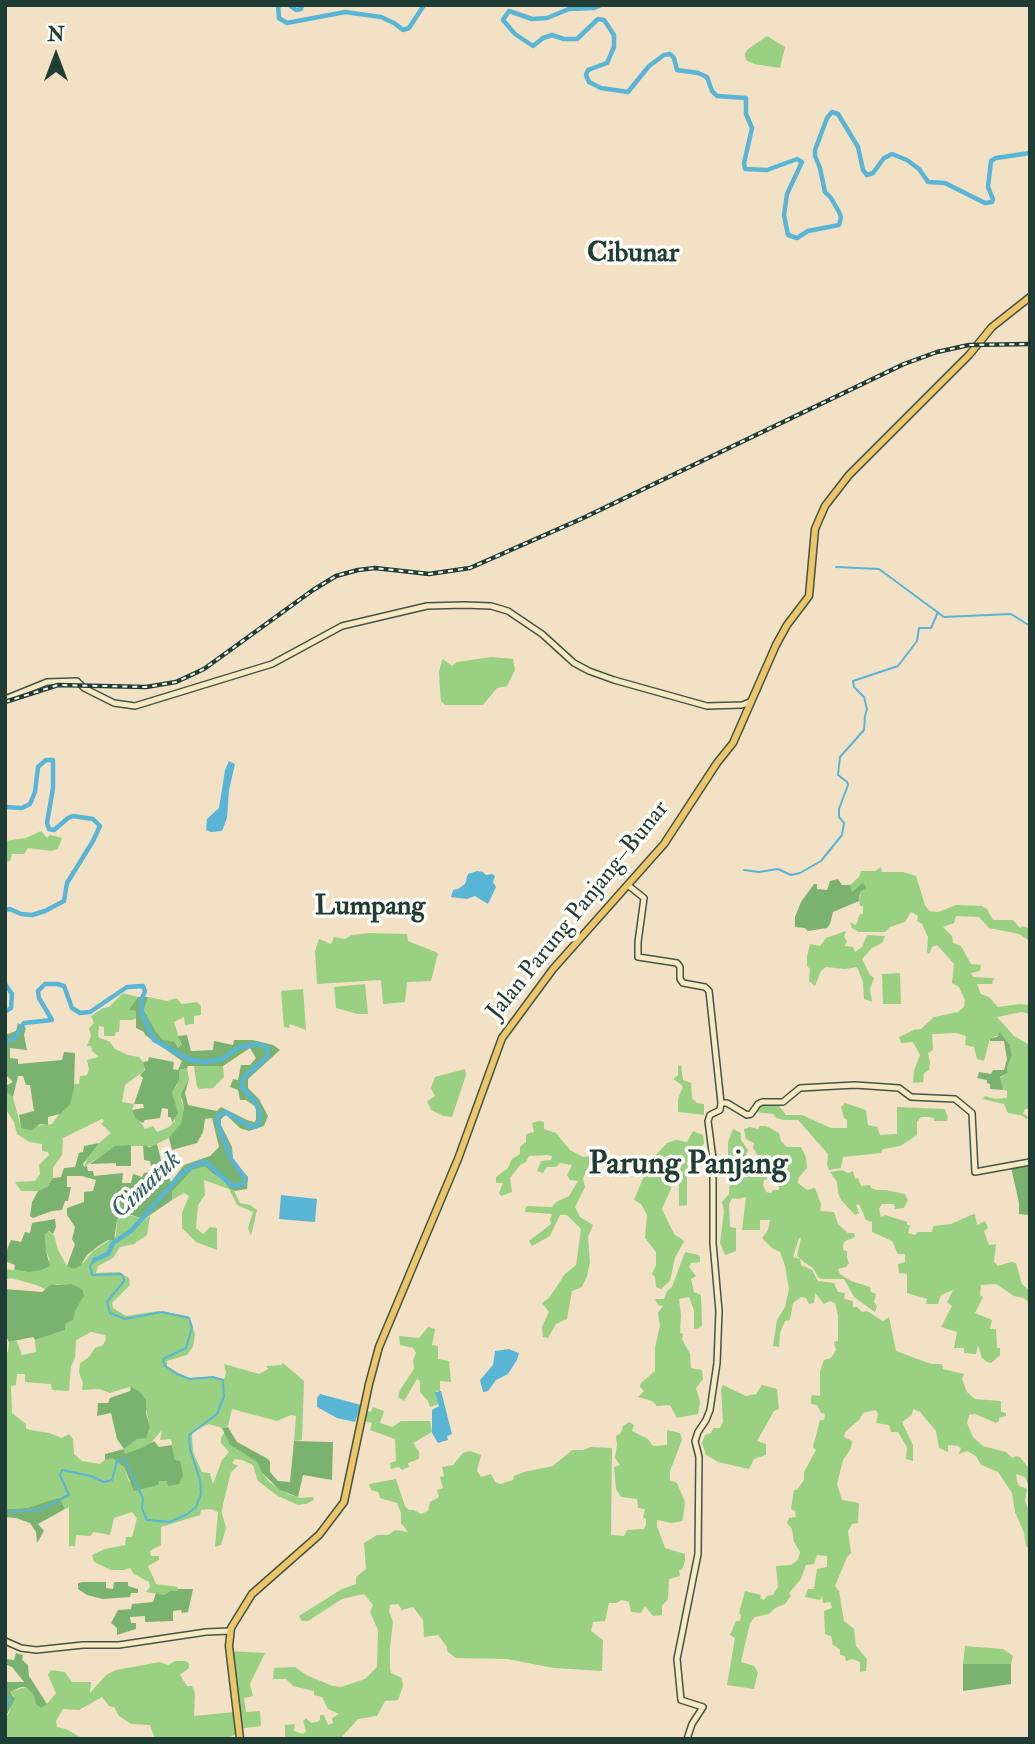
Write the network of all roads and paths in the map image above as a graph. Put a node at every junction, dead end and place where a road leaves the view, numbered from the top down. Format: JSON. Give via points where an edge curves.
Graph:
{"nodes":[{"id":1,"x":1030,"y":297,"type":"edge"},
{"id":2,"x":5,"y":699,"type":"edge"},
{"id":3,"x":744,"y":707,"type":"junction"},
{"id":4,"x":629,"y":886,"type":"junction"},
{"id":5,"x":721,"y":1103,"type":"junction"},
{"id":6,"x":1030,"y":1162,"type":"edge"},
{"id":7,"x":230,"y":1631,"type":"junction"},
{"id":8,"x":5,"y":1641,"type":"edge"},
{"id":9,"x":240,"y":1739,"type":"edge"},
{"id":10,"x":687,"y":1739,"type":"edge"}],
"edges":[{"from":1,"to":3,"type":"main road","name":"Jalan Parung Panjang–Bunar","via":[[997,323],[849,475],[825,506],[815,529],[811,593],[791,619]]},
{"from":2,"to":3,"type":"street","via":[[47,682],[77,681],[114,703],[135,706],[272,664],[342,626],[427,606],[464,605],[508,611],[589,671],[707,706]]},
{"from":3,"to":4,"type":"main road","name":"Jalan Parung Panjang–Bunar","via":[[733,743],[664,844]]},
{"from":4,"to":5,"type":"street","via":[[644,898],[638,957],[677,963],[683,982],[709,991]]},
{"from":4,"to":7,"type":"main road","name":"Jalan Parung Panjang–Bunar","via":[[553,969],[507,1028],[382,1341],[344,1502],[319,1535],[248,1598]]},
{"from":5,"to":6,"type":"street","via":[[747,1115],[758,1104],[783,1102],[803,1087],[899,1088],[911,1097],[955,1099],[972,1114],[975,1172]]},
{"from":5,"to":10,"type":"street","via":[[708,1121],[718,1363],[710,1410],[696,1435],[698,1554],[677,1659],[681,1700],[703,1707]]},
{"from":7,"to":8,"type":"street","via":[[36,1650]]},
{"from":7,"to":9,"type":"main road"}]}
